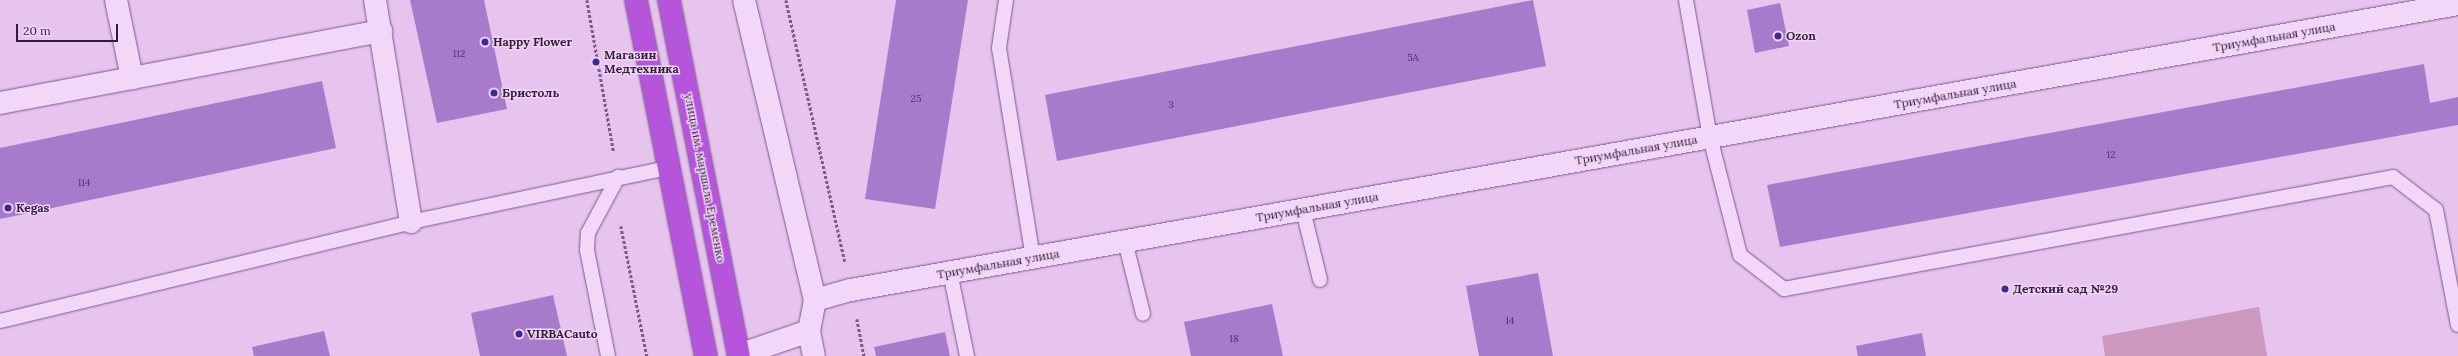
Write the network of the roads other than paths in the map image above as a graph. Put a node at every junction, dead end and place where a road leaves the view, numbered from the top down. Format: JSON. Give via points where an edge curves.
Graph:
{"nodes":[{"id":1,"x":116,"y":0,"type":"edge"},
{"id":2,"x":375,"y":0,"type":"edge"},
{"id":3,"x":636,"y":0,"type":"edge"},
{"id":4,"x":669,"y":0,"type":"edge"},
{"id":5,"x":744,"y":0,"type":"edge"},
{"id":6,"x":1006,"y":0,"type":"edge"},
{"id":7,"x":1686,"y":0,"type":"edge"},
{"id":8,"x":2458,"y":4,"type":"edge"},
{"id":9,"x":381,"y":31,"type":"junction"},
{"id":10,"x":132,"y":78,"type":"junction"},
{"id":11,"x":0,"y":103,"type":"edge"},
{"id":12,"x":1710,"y":137,"type":"junction"},
{"id":13,"x":668,"y":168,"type":"junction"},
{"id":14,"x":618,"y":177,"type":"junction"},
{"id":15,"x":1303,"y":210,"type":"junction"},
{"id":16,"x":411,"y":222,"type":"junction"},
{"id":17,"x":1125,"y":241,"type":"junction"},
{"id":18,"x":1033,"y":258,"type":"junction"},
{"id":19,"x":950,"y":272,"type":"junction"},
{"id":20,"x":1320,"y":280,"type":"dead end"},
{"id":21,"x":815,"y":300,"type":"junction"},
{"id":22,"x":1143,"y":314,"type":"dead end"},
{"id":23,"x":0,"y":322,"type":"edge"},
{"id":24,"x":2458,"y":325,"type":"edge"},
{"id":25,"x":809,"y":331,"type":"junction"},
{"id":26,"x":608,"y":356,"type":"edge"},
{"id":27,"x":706,"y":356,"type":"edge"},
{"id":28,"x":739,"y":356,"type":"edge"},
{"id":29,"x":814,"y":356,"type":"edge"},
{"id":30,"x":967,"y":356,"type":"edge"}],
"edges":[{"from":1,"to":10,"type":"street"},
{"from":2,"to":9,"type":"street"},
{"from":3,"to":13,"type":"highway"},
{"from":4,"to":28,"type":"highway","name":"улица им. маршала Еременко"},
{"from":5,"to":21,"type":"street"},
{"from":6,"to":18,"type":"lane","via":[[999,48]]},
{"from":7,"to":12,"type":"lane"},
{"from":8,"to":12,"type":"street","name":"Триумфальная улица"},
{"from":9,"to":10,"type":"street"},
{"from":9,"to":16,"type":"street"},
{"from":10,"to":11,"type":"street"},
{"from":12,"to":15,"type":"street","name":"Триумфальная улица"},
{"from":12,"to":24,"type":"lane","via":[[1740,255],[1784,289],[2393,177],[2436,210]]},
{"from":13,"to":14,"type":"lane"},
{"from":13,"to":27,"type":"highway"},
{"from":14,"to":16,"type":"lane"},
{"from":14,"to":26,"type":"lane","via":[[588,233],[587,250]]},
{"from":15,"to":17,"type":"street","name":"Триумфальная улица"},
{"from":15,"to":20,"type":"lane"},
{"from":16,"to":23,"type":"lane"},
{"from":17,"to":18,"type":"street","name":"Триумфальная улица"},
{"from":17,"to":22,"type":"lane"},
{"from":18,"to":19,"type":"street","name":"Триумфальная улица"},
{"from":19,"to":21,"type":"street","name":"Триумфальная улица","via":[[851,290]]},
{"from":19,"to":30,"type":"lane"},
{"from":21,"to":25,"type":"street"},
{"from":25,"to":28,"type":"street"},
{"from":25,"to":29,"type":"street"}]}
